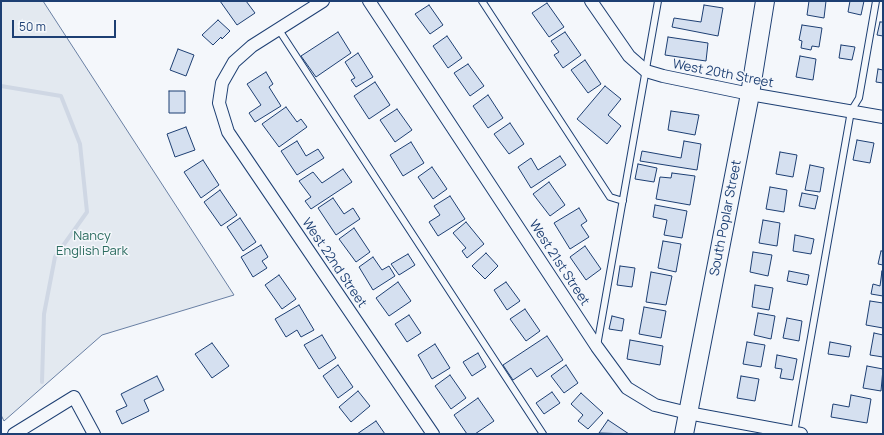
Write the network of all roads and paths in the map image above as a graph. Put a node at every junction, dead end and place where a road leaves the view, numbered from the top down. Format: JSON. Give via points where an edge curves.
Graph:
{"nodes":[{"id":1,"x":323,"y":1,"type":"edge"},
{"id":2,"x":369,"y":1,"type":"edge"},
{"id":3,"x":482,"y":1,"type":"edge"},
{"id":4,"x":591,"y":1,"type":"edge"},
{"id":5,"x":658,"y":1,"type":"edge"},
{"id":6,"x":765,"y":1,"type":"edge"},
{"id":7,"x":876,"y":1,"type":"edge"},
{"id":8,"x":279,"y":30,"type":"junction"},
{"id":9,"x":646,"y":71,"type":"junction"},
{"id":10,"x":750,"y":94,"type":"junction"},
{"id":11,"x":851,"y":111,"type":"junction"},
{"id":12,"x":883,"y":117,"type":"edge"},
{"id":13,"x":623,"y":201,"type":"junction"},
{"id":14,"x":597,"y":347,"type":"junction"},
{"id":15,"x":688,"y":413,"type":"junction"},
{"id":16,"x":14,"y":434,"type":"edge"},
{"id":17,"x":94,"y":434,"type":"edge"},
{"id":18,"x":433,"y":434,"type":"edge"},
{"id":19,"x":543,"y":434,"type":"edge"},
{"id":20,"x":684,"y":434,"type":"edge"},
{"id":21,"x":797,"y":434,"type":"edge"}],
"edges":[{"from":1,"to":8,"type":"street"},
{"from":2,"to":14,"type":"street","name":"West 21st Street"},
{"from":3,"to":13,"type":"lane","via":[[610,197]]},
{"from":4,"to":9,"type":"street","name":"West 20th Street","via":[[629,56]]},
{"from":5,"to":9,"type":"lane"},
{"from":6,"to":10,"type":"main road","name":"South Poplar Street"},
{"from":7,"to":11,"type":"lane","via":[[859,98]]},
{"from":8,"to":18,"type":"street","name":"West 22nd Street","via":[[252,46],[234,62],[222,83],[219,103],[228,132]]},
{"from":8,"to":19,"type":"lane"},
{"from":9,"to":10,"type":"street","name":"West 20th Street"},
{"from":9,"to":13,"type":"lane"},
{"from":10,"to":11,"type":"street","name":"West 20th Street"},
{"from":10,"to":15,"type":"main road","name":"South Poplar Street"},
{"from":11,"to":12,"type":"street","name":"West 20th Street"},
{"from":11,"to":21,"type":"lane"},
{"from":13,"to":14,"type":"lane"},
{"from":14,"to":15,"type":"street","name":"West 21st Street","via":[[627,388],[655,405]]},
{"from":15,"to":20,"type":"main road","name":"South Poplar Street"},
{"from":15,"to":21,"type":"street","name":"West 21st Street"},
{"from":16,"to":17,"type":"street","via":[[74,397]]}]}
